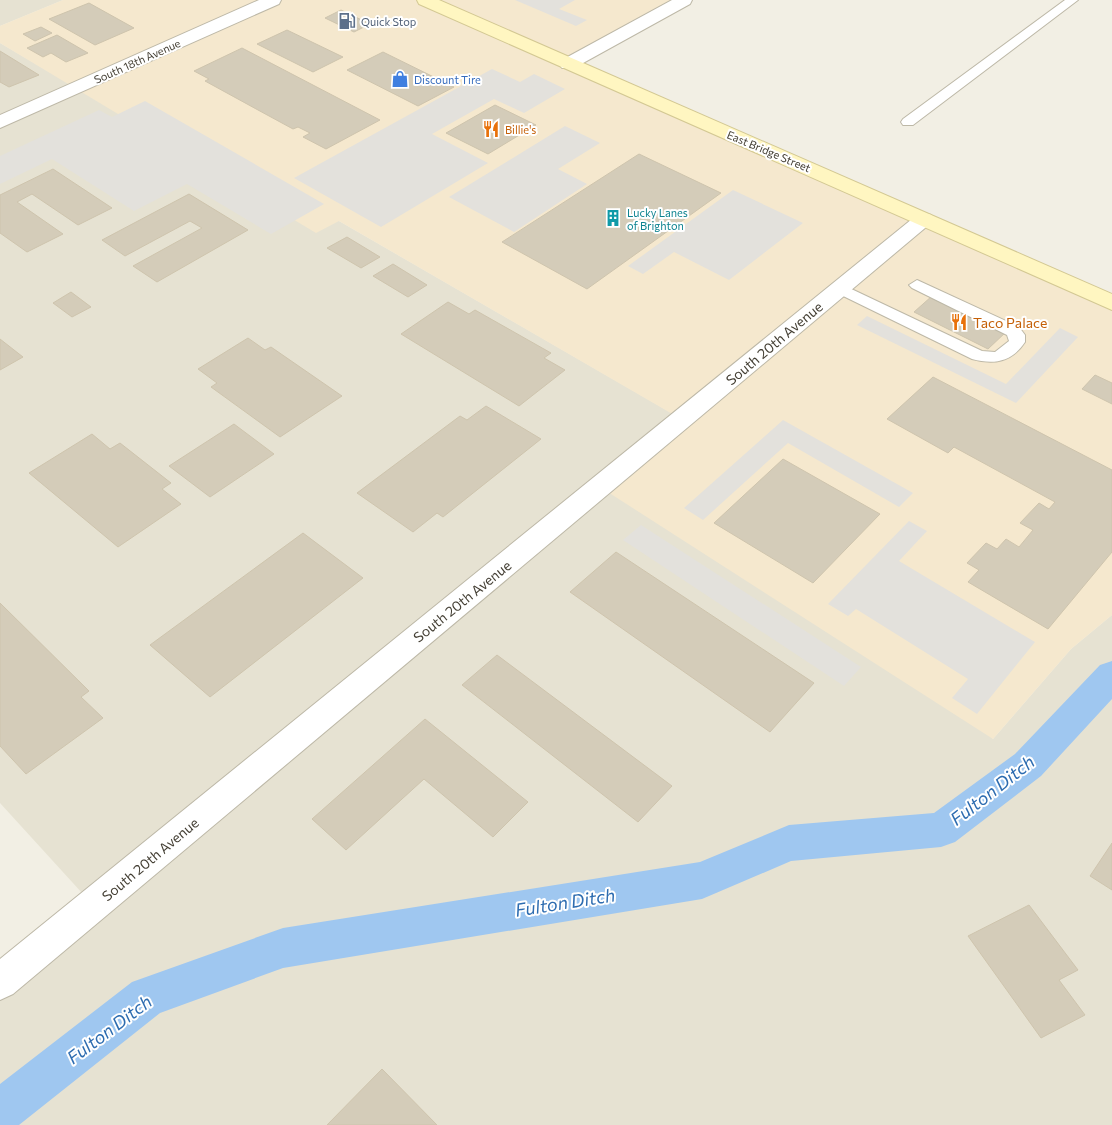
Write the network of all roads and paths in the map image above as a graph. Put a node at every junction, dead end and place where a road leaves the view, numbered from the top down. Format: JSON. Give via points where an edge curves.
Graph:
{"nodes":[{"id":1,"x":273,"y":0,"type":"edge"},
{"id":2,"x":426,"y":0,"type":"edge"},
{"id":3,"x":684,"y":0,"type":"edge"},
{"id":4,"x":1072,"y":0,"type":"edge"},
{"id":5,"x":568,"y":64,"type":"junction"},
{"id":6,"x":0,"y":122,"type":"edge"},
{"id":7,"x":908,"y":122,"type":"dead end"},
{"id":8,"x":924,"y":219,"type":"junction"},
{"id":9,"x":917,"y":286,"type":"dead end"},
{"id":10,"x":840,"y":289,"type":"junction"},
{"id":11,"x":1112,"y":303,"type":"edge"},
{"id":12,"x":0,"y":982,"type":"edge"}],
"edges":[{"from":1,"to":6,"type":"street","name":"South 18th Avenue"},
{"from":2,"to":5,"type":"main road","name":"East Bridge Street"},
{"from":3,"to":5,"type":"street"},
{"from":4,"to":7,"type":"lane"},
{"from":5,"to":8,"type":"main road","name":"East Bridge Street"},
{"from":8,"to":10,"type":"street","name":"South 20th Avenue"},
{"from":8,"to":11,"type":"main road","name":"East Bridge Street"},
{"from":9,"to":10,"type":"lane","via":[[1013,330],[1017,342],[1006,355],[992,358],[978,355]]},
{"from":10,"to":12,"type":"street","name":"South 20th Avenue"}]}
